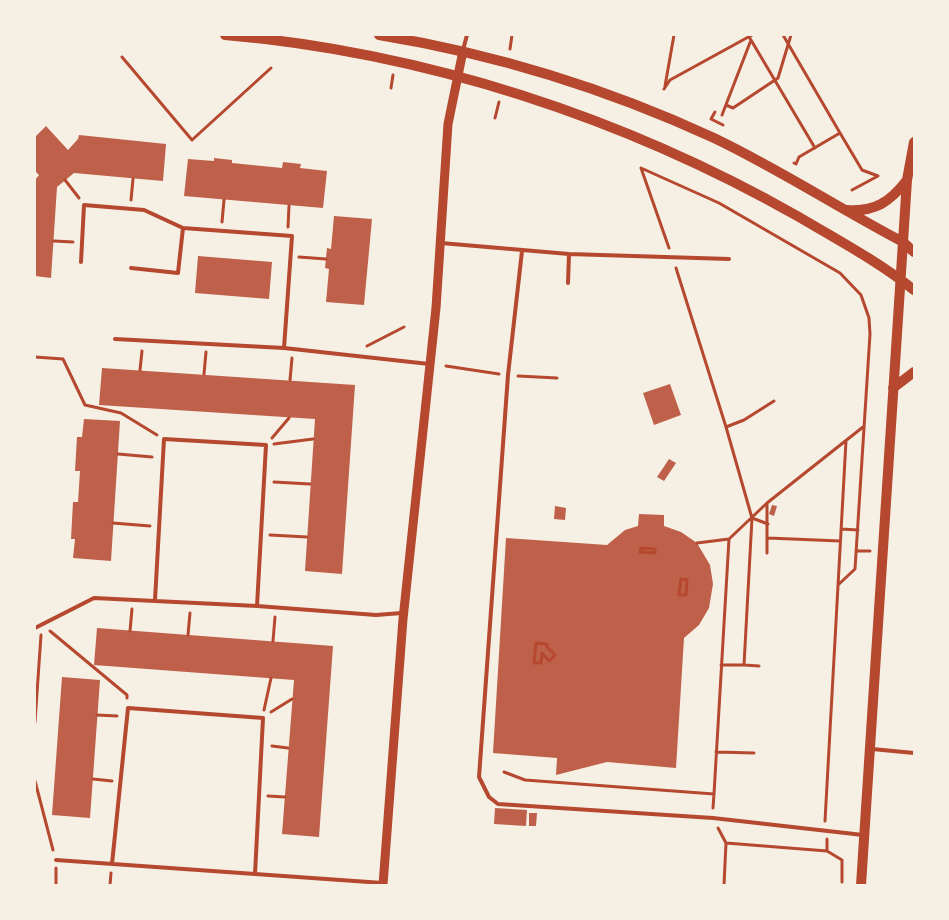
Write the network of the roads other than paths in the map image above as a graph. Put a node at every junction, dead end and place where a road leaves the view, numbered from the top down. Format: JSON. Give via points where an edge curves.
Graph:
{"nodes":[{"id":1,"x":225,"y":35,"type":"edge"},
{"id":2,"x":379,"y":35,"type":"edge"},
{"id":3,"x":467,"y":35,"type":"edge"},
{"id":4,"x":463,"y":51,"type":"junction"},
{"id":5,"x":457,"y":78,"type":"junction"},
{"id":6,"x":914,"y":142,"type":"edge"},
{"id":7,"x":907,"y":180,"type":"junction"},
{"id":8,"x":841,"y":209,"type":"junction"},
{"id":9,"x":183,"y":228,"type":"junction"},
{"id":10,"x":903,"y":242,"type":"junction"},
{"id":11,"x":441,"y":243,"type":"junction"},
{"id":12,"x":522,"y":251,"type":"junction"},
{"id":13,"x":914,"y":252,"type":"edge"},
{"id":14,"x":570,"y":254,"type":"junction"},
{"id":15,"x":729,"y":259,"type":"dead end"},
{"id":16,"x":81,"y":262,"type":"dead end"},
{"id":17,"x":131,"y":268,"type":"dead end"},
{"id":18,"x":900,"y":279,"type":"junction"},
{"id":19,"x":568,"y":283,"type":"dead end"},
{"id":20,"x":914,"y":290,"type":"edge"},
{"id":21,"x":115,"y":339,"type":"dead end"},
{"id":22,"x":284,"y":348,"type":"junction"},
{"id":23,"x":429,"y":364,"type":"junction"},
{"id":24,"x":914,"y":372,"type":"edge"},
{"id":25,"x":893,"y":388,"type":"junction"},
{"id":26,"x":155,"y":600,"type":"junction"},
{"id":27,"x":257,"y":606,"type":"junction"},
{"id":28,"x":403,"y":612,"type":"junction"},
{"id":29,"x":35,"y":628,"type":"edge"},
{"id":30,"x":870,"y":748,"type":"junction"},
{"id":31,"x":914,"y":753,"type":"edge"},
{"id":32,"x":864,"y":835,"type":"junction"},
{"id":33,"x":56,"y":860,"type":"road end"},
{"id":34,"x":112,"y":864,"type":"junction"},
{"id":35,"x":255,"y":874,"type":"junction"},
{"id":36,"x":384,"y":884,"type":"edge"},
{"id":37,"x":861,"y":885,"type":"edge"}],
"edges":[{"from":1,"to":5,"type":"main road","via":[[291,41],[395,61]]},
{"from":2,"to":4,"type":"main road"},
{"from":3,"to":4,"type":"lane"},
{"from":4,"to":5,"type":"street"},
{"from":4,"to":8,"type":"main road","via":[[602,92],[672,119],[716,139]]},
{"from":5,"to":11,"type":"street","via":[[448,124]]},
{"from":5,"to":18,"type":"main road","via":[[591,118],[661,146],[777,205]]},
{"from":6,"to":7,"type":"main road"},
{"from":7,"to":8,"type":"main road","via":[[884,204],[865,210]]},
{"from":7,"to":10,"type":"main road"},
{"from":8,"to":10,"type":"main road"},
{"from":9,"to":16,"type":"lane","via":[[144,210],[84,205]]},
{"from":9,"to":17,"type":"lane","via":[[178,273]]},
{"from":9,"to":22,"type":"lane","via":[[292,236]]},
{"from":10,"to":13,"type":"main road"},
{"from":10,"to":18,"type":"main road"},
{"from":11,"to":12,"type":"lane"},
{"from":11,"to":23,"type":"street"},
{"from":12,"to":14,"type":"lane"},
{"from":12,"to":32,"type":"lane","via":[[508,375],[479,777],[489,797],[498,804],[713,818]]},
{"from":14,"to":15,"type":"lane"},
{"from":14,"to":19,"type":"lane"},
{"from":18,"to":20,"type":"main road"},
{"from":18,"to":25,"type":"main road"},
{"from":21,"to":22,"type":"lane"},
{"from":22,"to":23,"type":"lane"},
{"from":23,"to":28,"type":"street"},
{"from":24,"to":25,"type":"main road"},
{"from":25,"to":30,"type":"main road"},
{"from":26,"to":27,"type":"lane"},
{"from":26,"to":27,"type":"lane","via":[[164,439],[266,445]]},
{"from":26,"to":29,"type":"lane","via":[[94,598]]},
{"from":27,"to":28,"type":"lane","via":[[376,615]]},
{"from":28,"to":36,"type":"street"},
{"from":30,"to":31,"type":"lane"},
{"from":30,"to":32,"type":"main road"},
{"from":32,"to":37,"type":"main road"},
{"from":33,"to":34,"type":"lane"},
{"from":34,"to":35,"type":"lane"},
{"from":34,"to":35,"type":"lane","via":[[128,708],[263,718]]},
{"from":35,"to":36,"type":"lane"}]}
